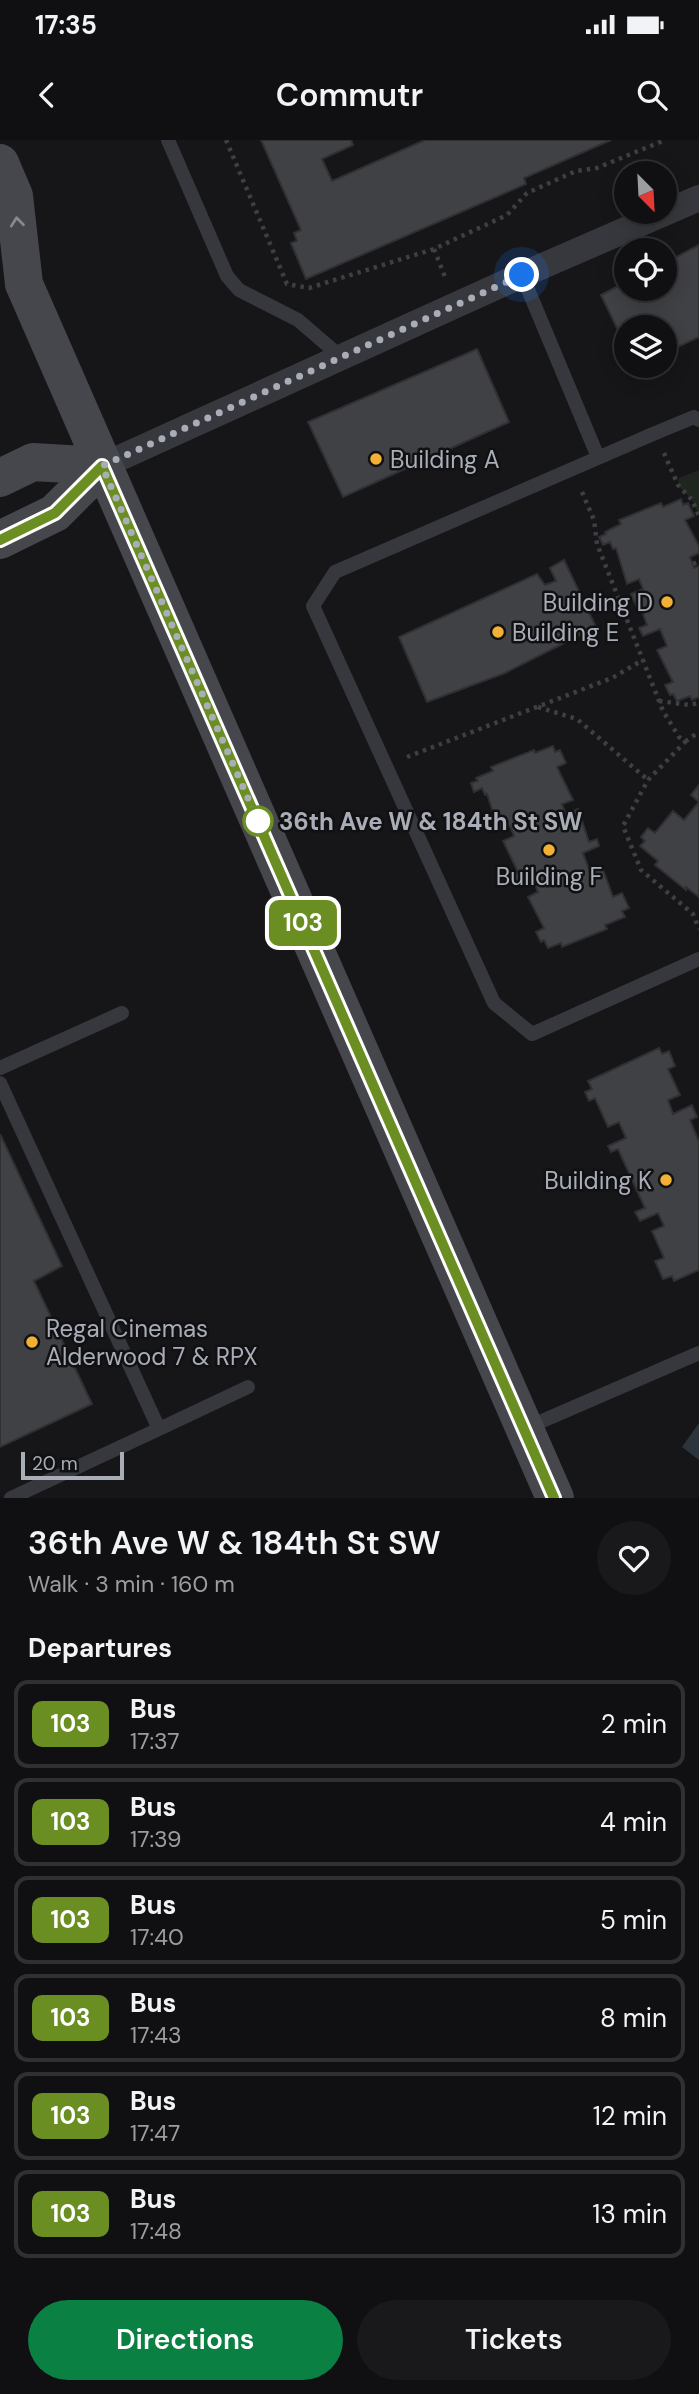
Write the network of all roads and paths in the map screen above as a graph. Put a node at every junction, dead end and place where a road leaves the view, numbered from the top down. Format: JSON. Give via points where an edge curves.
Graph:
{"nodes":[{"id":1,"x":168,"y":140,"type":"edge"},
{"id":2,"x":226,"y":140,"type":"edge"},
{"id":3,"x":665,"y":140,"type":"edge"},
{"id":4,"x":0,"y":163,"type":"edge"},
{"id":5,"x":699,"y":198,"type":"edge"},
{"id":6,"x":434,"y":249,"type":"junction"},
{"id":7,"x":12,"y":271,"type":"edge"},
{"id":8,"x":522,"y":275,"type":"junction"},
{"id":9,"x":445,"y":276,"type":"dead end"},
{"id":10,"x":341,"y":357,"type":"junction"},
{"id":11,"x":699,"y":420,"type":"edge"},
{"id":12,"x":653,"y":434,"type":"junction"},
{"id":13,"x":598,"y":457,"type":"junction"},
{"id":14,"x":102,"y":466,"type":"junction"},
{"id":15,"x":571,"y":469,"type":"junction"},
{"id":16,"x":0,"y":478,"type":"edge"},
{"id":17,"x":699,"y":516,"type":"edge"},
{"id":18,"x":0,"y":540,"type":"edge"},
{"id":19,"x":699,"y":561,"type":"edge"},
{"id":20,"x":693,"y":564,"type":"dead end"},
{"id":21,"x":643,"y":660,"type":"junction"},
{"id":22,"x":659,"y":701,"type":"junction"},
{"id":23,"x":699,"y":703,"type":"edge"},
{"id":24,"x":537,"y":707,"type":"junction"},
{"id":25,"x":699,"y":732,"type":"edge"},
{"id":26,"x":686,"y":741,"type":"junction"},
{"id":27,"x":385,"y":765,"type":"junction"},
{"id":28,"x":648,"y":780,"type":"junction"},
{"id":29,"x":699,"y":929,"type":"edge"},
{"id":30,"x":699,"y":959,"type":"edge"},
{"id":31,"x":122,"y":1013,"type":"dead end"},
{"id":32,"x":0,"y":1068,"type":"edge"},
{"id":33,"x":0,"y":1083,"type":"edge"},
{"id":34,"x":699,"y":1353,"type":"edge"},
{"id":35,"x":248,"y":1387,"type":"dead end"},
{"id":36,"x":159,"y":1429,"type":"junction"},
{"id":37,"x":524,"y":1429,"type":"junction"},
{"id":38,"x":11,"y":1498,"type":"edge"},
{"id":39,"x":555,"y":1498,"type":"edge"}],
"edges":[{"from":1,"to":10,"type":"lane","via":[[227,276],[239,290],[298,320]]},
{"from":2,"to":6,"type":"path","via":[[287,284],[309,288]]},
{"from":3,"to":6,"type":"path","via":[[527,193],[507,215]]},
{"from":7,"to":4,"type":"main road","one_way":true,"via":[[14,196]]},
{"from":5,"to":8,"type":"street"},
{"from":6,"to":9,"type":"path"},
{"from":7,"to":14,"type":"main road"},
{"from":8,"to":10,"type":"street"},
{"from":8,"to":13,"type":"lane"},
{"from":10,"to":14,"type":"street"},
{"from":11,"to":12,"type":"lane","via":[[694,417]]},
{"from":12,"to":13,"type":"lane"},
{"from":12,"to":17,"type":"path"},
{"from":13,"to":15,"type":"lane"},
{"from":14,"to":16,"type":"main road","via":[[33,462]]},
{"from":14,"to":18,"type":"main road","via":[[55,513]]},
{"from":14,"to":37,"type":"main road"},
{"from":15,"to":21,"type":"path","via":[[594,520],[597,544]]},
{"from":15,"to":27,"type":"lane","via":[[335,572],[313,606]]},
{"from":19,"to":20,"type":"path"},
{"from":21,"to":22,"type":"path"},
{"from":21,"to":24,"type":"path","via":[[612,678]]},
{"from":22,"to":23,"type":"path"},
{"from":22,"to":26,"type":"path","via":[[679,737]]},
{"from":24,"to":27,"type":"path"},
{"from":24,"to":28,"type":"path","via":[[577,719]]},
{"from":25,"to":26,"type":"path"},
{"from":26,"to":28,"type":"path"},
{"from":27,"to":30,"type":"lane","via":[[494,1003],[532,1034]]},
{"from":28,"to":29,"type":"path","via":[[623,826],[641,870],[693,914]]},
{"from":31,"to":32,"type":"lane"},
{"from":33,"to":36,"type":"lane"},
{"from":34,"to":37,"type":"lane"},
{"from":35,"to":36,"type":"lane"},
{"from":36,"to":38,"type":"lane"},
{"from":37,"to":39,"type":"main road"}]}
